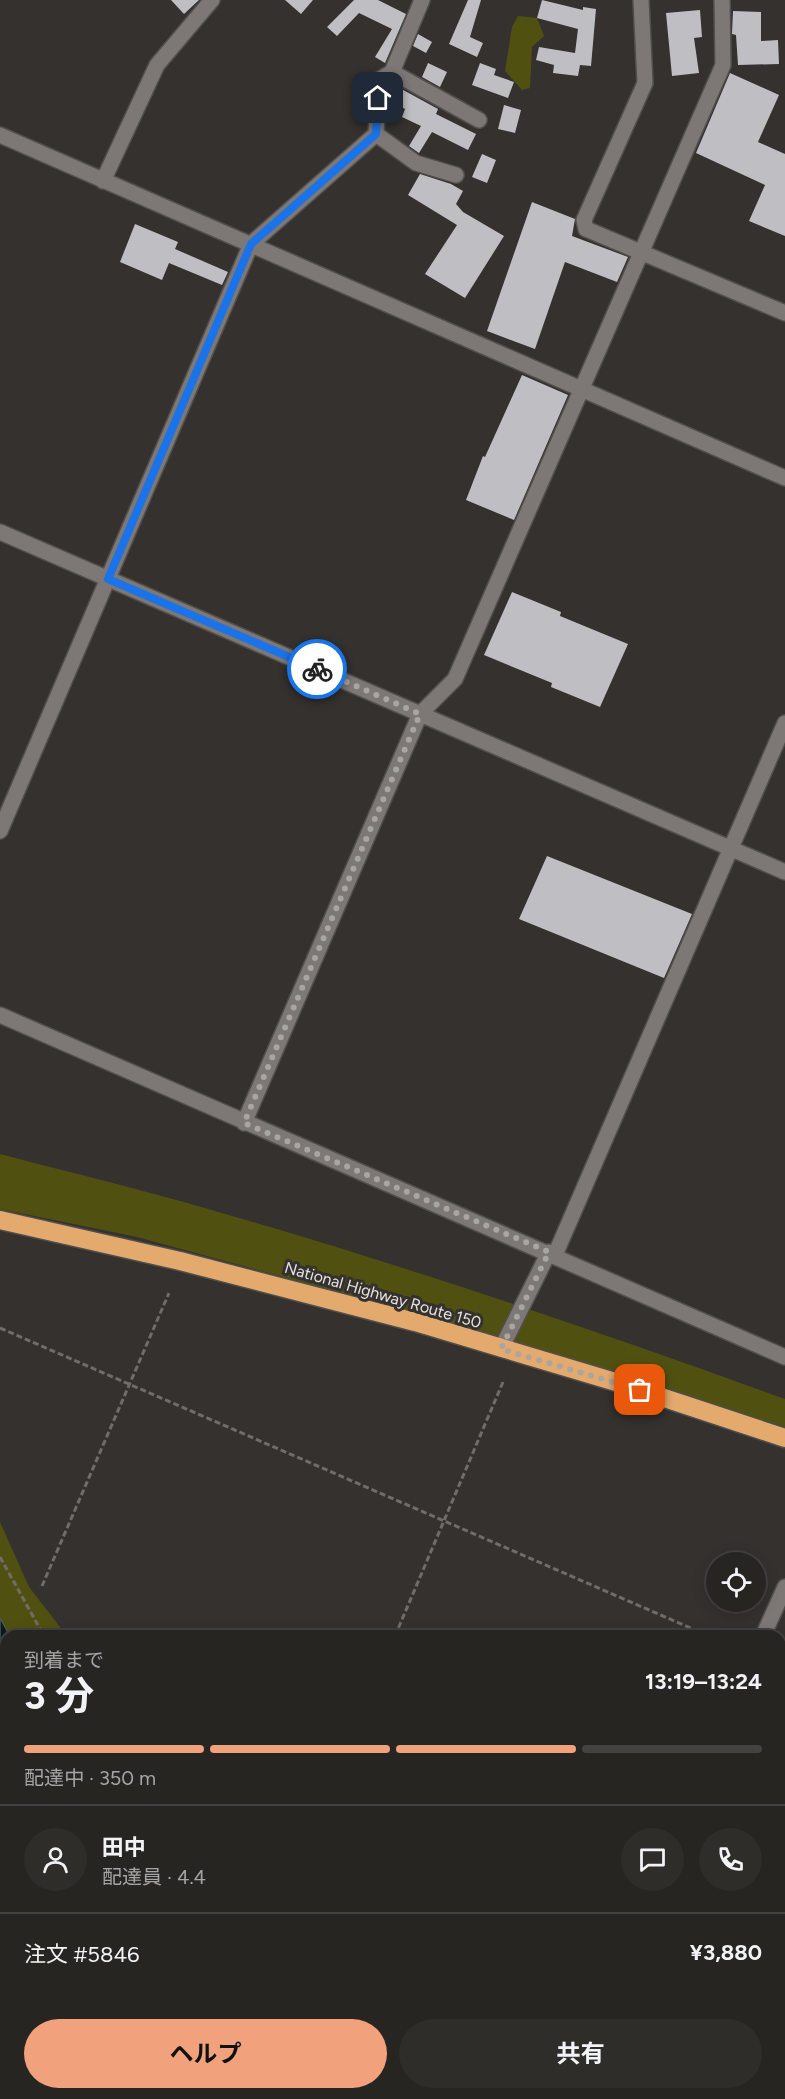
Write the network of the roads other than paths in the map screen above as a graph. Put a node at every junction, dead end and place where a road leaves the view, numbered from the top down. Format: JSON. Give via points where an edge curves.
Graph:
{"nodes":[{"id":1,"x":212,"y":0,"type":"edge"},
{"id":2,"x":422,"y":0,"type":"edge"},
{"id":3,"x":641,"y":0,"type":"edge"},
{"id":4,"x":722,"y":0,"type":"edge"},
{"id":5,"x":392,"y":72,"type":"junction"},
{"id":6,"x":479,"y":120,"type":"dead end"},
{"id":7,"x":376,"y":134,"type":"junction"},
{"id":8,"x":0,"y":135,"type":"edge"},
{"id":9,"x":456,"y":175,"type":"dead end"},
{"id":10,"x":103,"y":182,"type":"junction"},
{"id":11,"x":251,"y":244,"type":"junction"},
{"id":12,"x":639,"y":252,"type":"junction"},
{"id":13,"x":785,"y":314,"type":"edge"},
{"id":14,"x":582,"y":389,"type":"junction"},
{"id":15,"x":785,"y":478,"type":"edge"},
{"id":16,"x":0,"y":532,"type":"edge"},
{"id":17,"x":108,"y":579,"type":"junction"},
{"id":18,"x":420,"y":714,"type":"junction"},
{"id":19,"x":785,"y":723,"type":"edge"},
{"id":20,"x":0,"y":831,"type":"edge"},
{"id":21,"x":730,"y":849,"type":"junction"},
{"id":22,"x":785,"y":872,"type":"edge"},
{"id":23,"x":0,"y":1015,"type":"edge"},
{"id":24,"x":244,"y":1123,"type":"junction"},
{"id":25,"x":0,"y":1220,"type":"edge"},
{"id":26,"x":552,"y":1253,"type":"junction"},
{"id":27,"x":501,"y":1349,"type":"junction"},
{"id":28,"x":785,"y":1357,"type":"edge"},
{"id":29,"x":785,"y":1438,"type":"edge"},
{"id":30,"x":785,"y":1587,"type":"edge"},
{"id":31,"x":767,"y":1630,"type":"edge"}],
"edges":[{"from":1,"to":10,"type":"street","via":[[157,64]]},
{"from":2,"to":5,"type":"street"},
{"from":3,"to":12,"type":"street","via":[[645,83],[584,220],[586,229]]},
{"from":4,"to":12,"type":"street","via":[[723,65]]},
{"from":5,"to":6,"type":"street"},
{"from":5,"to":7,"type":"street","via":[[379,80]]},
{"from":7,"to":9,"type":"street","via":[[416,163]]},
{"from":7,"to":11,"type":"street"},
{"from":8,"to":10,"type":"street"},
{"from":10,"to":11,"type":"street"},
{"from":11,"to":14,"type":"street"},
{"from":11,"to":17,"type":"street"},
{"from":12,"to":13,"type":"street"},
{"from":12,"to":14,"type":"street"},
{"from":14,"to":15,"type":"street"},
{"from":14,"to":18,"type":"street","via":[[455,679]]},
{"from":16,"to":17,"type":"street"},
{"from":17,"to":18,"type":"street"},
{"from":17,"to":20,"type":"street"},
{"from":18,"to":21,"type":"street"},
{"from":18,"to":24,"type":"street"},
{"from":19,"to":21,"type":"street"},
{"from":21,"to":22,"type":"street"},
{"from":21,"to":26,"type":"street"},
{"from":23,"to":24,"type":"street"},
{"from":24,"to":26,"type":"street"},
{"from":25,"to":27,"type":"highway","name":"National Highway Route 150","via":[[328,1298]]},
{"from":26,"to":27,"type":"street"},
{"from":26,"to":28,"type":"street"},
{"from":27,"to":29,"type":"highway","name":"National Highway Route 150"},
{"from":30,"to":31,"type":"street"}]}
